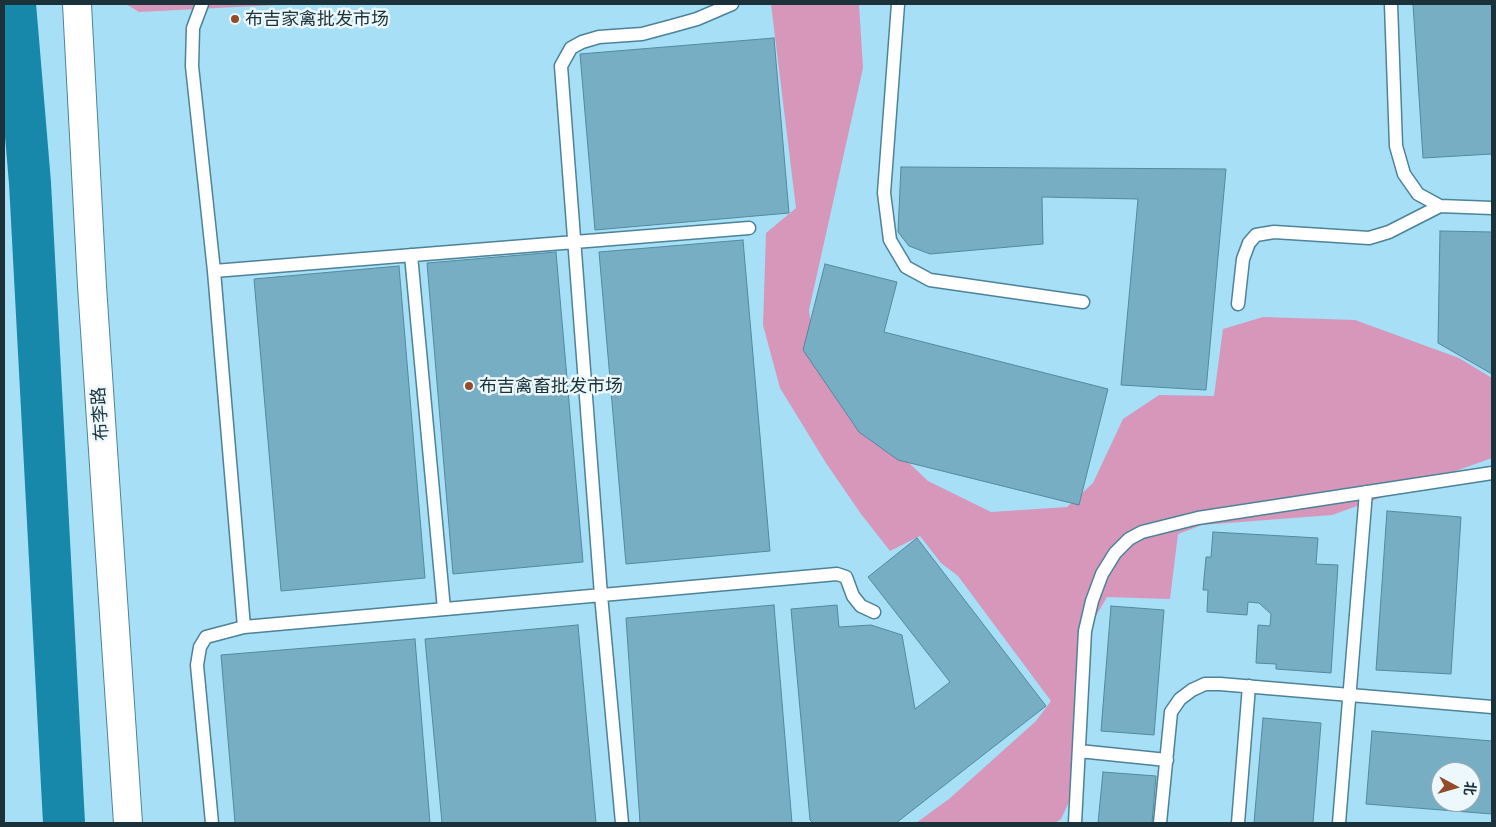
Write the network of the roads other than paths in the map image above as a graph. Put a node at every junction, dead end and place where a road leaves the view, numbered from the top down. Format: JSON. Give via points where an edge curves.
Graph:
{"nodes":[{"id":1,"x":77,"y":4,"type":"edge"},
{"id":2,"x":202,"y":4,"type":"edge"},
{"id":3,"x":732,"y":4,"type":"edge"},
{"id":4,"x":898,"y":4,"type":"edge"},
{"id":5,"x":1391,"y":4,"type":"edge"},
{"id":6,"x":1440,"y":206,"type":"junction"},
{"id":7,"x":1492,"y":208,"type":"edge"},
{"id":8,"x":749,"y":228,"type":"dead end"},
{"id":9,"x":575,"y":242,"type":"junction"},
{"id":10,"x":411,"y":255,"type":"junction"},
{"id":11,"x":214,"y":270,"type":"junction"},
{"id":12,"x":1083,"y":302,"type":"dead end"},
{"id":13,"x":1238,"y":304,"type":"dead end"},
{"id":14,"x":1492,"y":472,"type":"edge"},
{"id":15,"x":1366,"y":492,"type":"junction"},
{"id":16,"x":602,"y":595,"type":"junction"},
{"id":17,"x":444,"y":609,"type":"junction"},
{"id":18,"x":874,"y":612,"type":"dead end"},
{"id":19,"x":244,"y":627,"type":"junction"},
{"id":20,"x":1249,"y":686,"type":"junction"},
{"id":21,"x":1349,"y":695,"type":"junction"},
{"id":22,"x":1492,"y":707,"type":"edge"},
{"id":23,"x":1079,"y":751,"type":"junction"},
{"id":24,"x":1167,"y":760,"type":"junction"},
{"id":25,"x":128,"y":823,"type":"edge"},
{"id":26,"x":212,"y":823,"type":"edge"},
{"id":27,"x":622,"y":823,"type":"edge"},
{"id":28,"x":1075,"y":823,"type":"edge"},
{"id":29,"x":1160,"y":823,"type":"edge"},
{"id":30,"x":1238,"y":823,"type":"edge"},
{"id":31,"x":1339,"y":823,"type":"edge"}],
"edges":[{"from":1,"to":25,"type":"main road","name":"布李路","via":[[92,286]]},
{"from":2,"to":11,"type":"lane","via":[[194,28],[192,66]]},
{"from":3,"to":9,"type":"lane","via":[[672,26],[642,34],[599,37],[571,48],[561,66]]},
{"from":4,"to":12,"type":"lane","via":[[884,193],[890,240],[906,267],[930,280]]},
{"from":5,"to":6,"type":"lane","via":[[1396,146],[1404,174],[1418,194]]},
{"from":6,"to":7,"type":"lane"},
{"from":6,"to":13,"type":"lane","via":[[1389,232],[1369,238],[1274,232],[1256,235],[1244,259]]},
{"from":8,"to":9,"type":"lane"},
{"from":9,"to":10,"type":"lane"},
{"from":9,"to":16,"type":"lane"},
{"from":10,"to":11,"type":"lane"},
{"from":10,"to":17,"type":"lane"},
{"from":11,"to":19,"type":"lane"},
{"from":14,"to":15,"type":"lane"},
{"from":15,"to":21,"type":"lane"},
{"from":15,"to":23,"type":"lane","via":[[1198,518],[1142,532],[1129,539],[1114,553],[1102,574],[1085,631]]},
{"from":16,"to":17,"type":"lane"},
{"from":16,"to":18,"type":"lane","via":[[837,574],[846,578],[861,606]]},
{"from":16,"to":27,"type":"lane"},
{"from":17,"to":19,"type":"lane"},
{"from":19,"to":26,"type":"lane","via":[[206,637],[200,647],[197,665]]},
{"from":20,"to":21,"type":"lane"},
{"from":20,"to":24,"type":"lane","via":[[1205,684],[1180,699],[1171,712]]},
{"from":20,"to":30,"type":"lane"},
{"from":21,"to":22,"type":"lane"},
{"from":21,"to":31,"type":"lane"},
{"from":23,"to":24,"type":"lane"},
{"from":23,"to":28,"type":"lane"},
{"from":24,"to":29,"type":"lane"}]}
